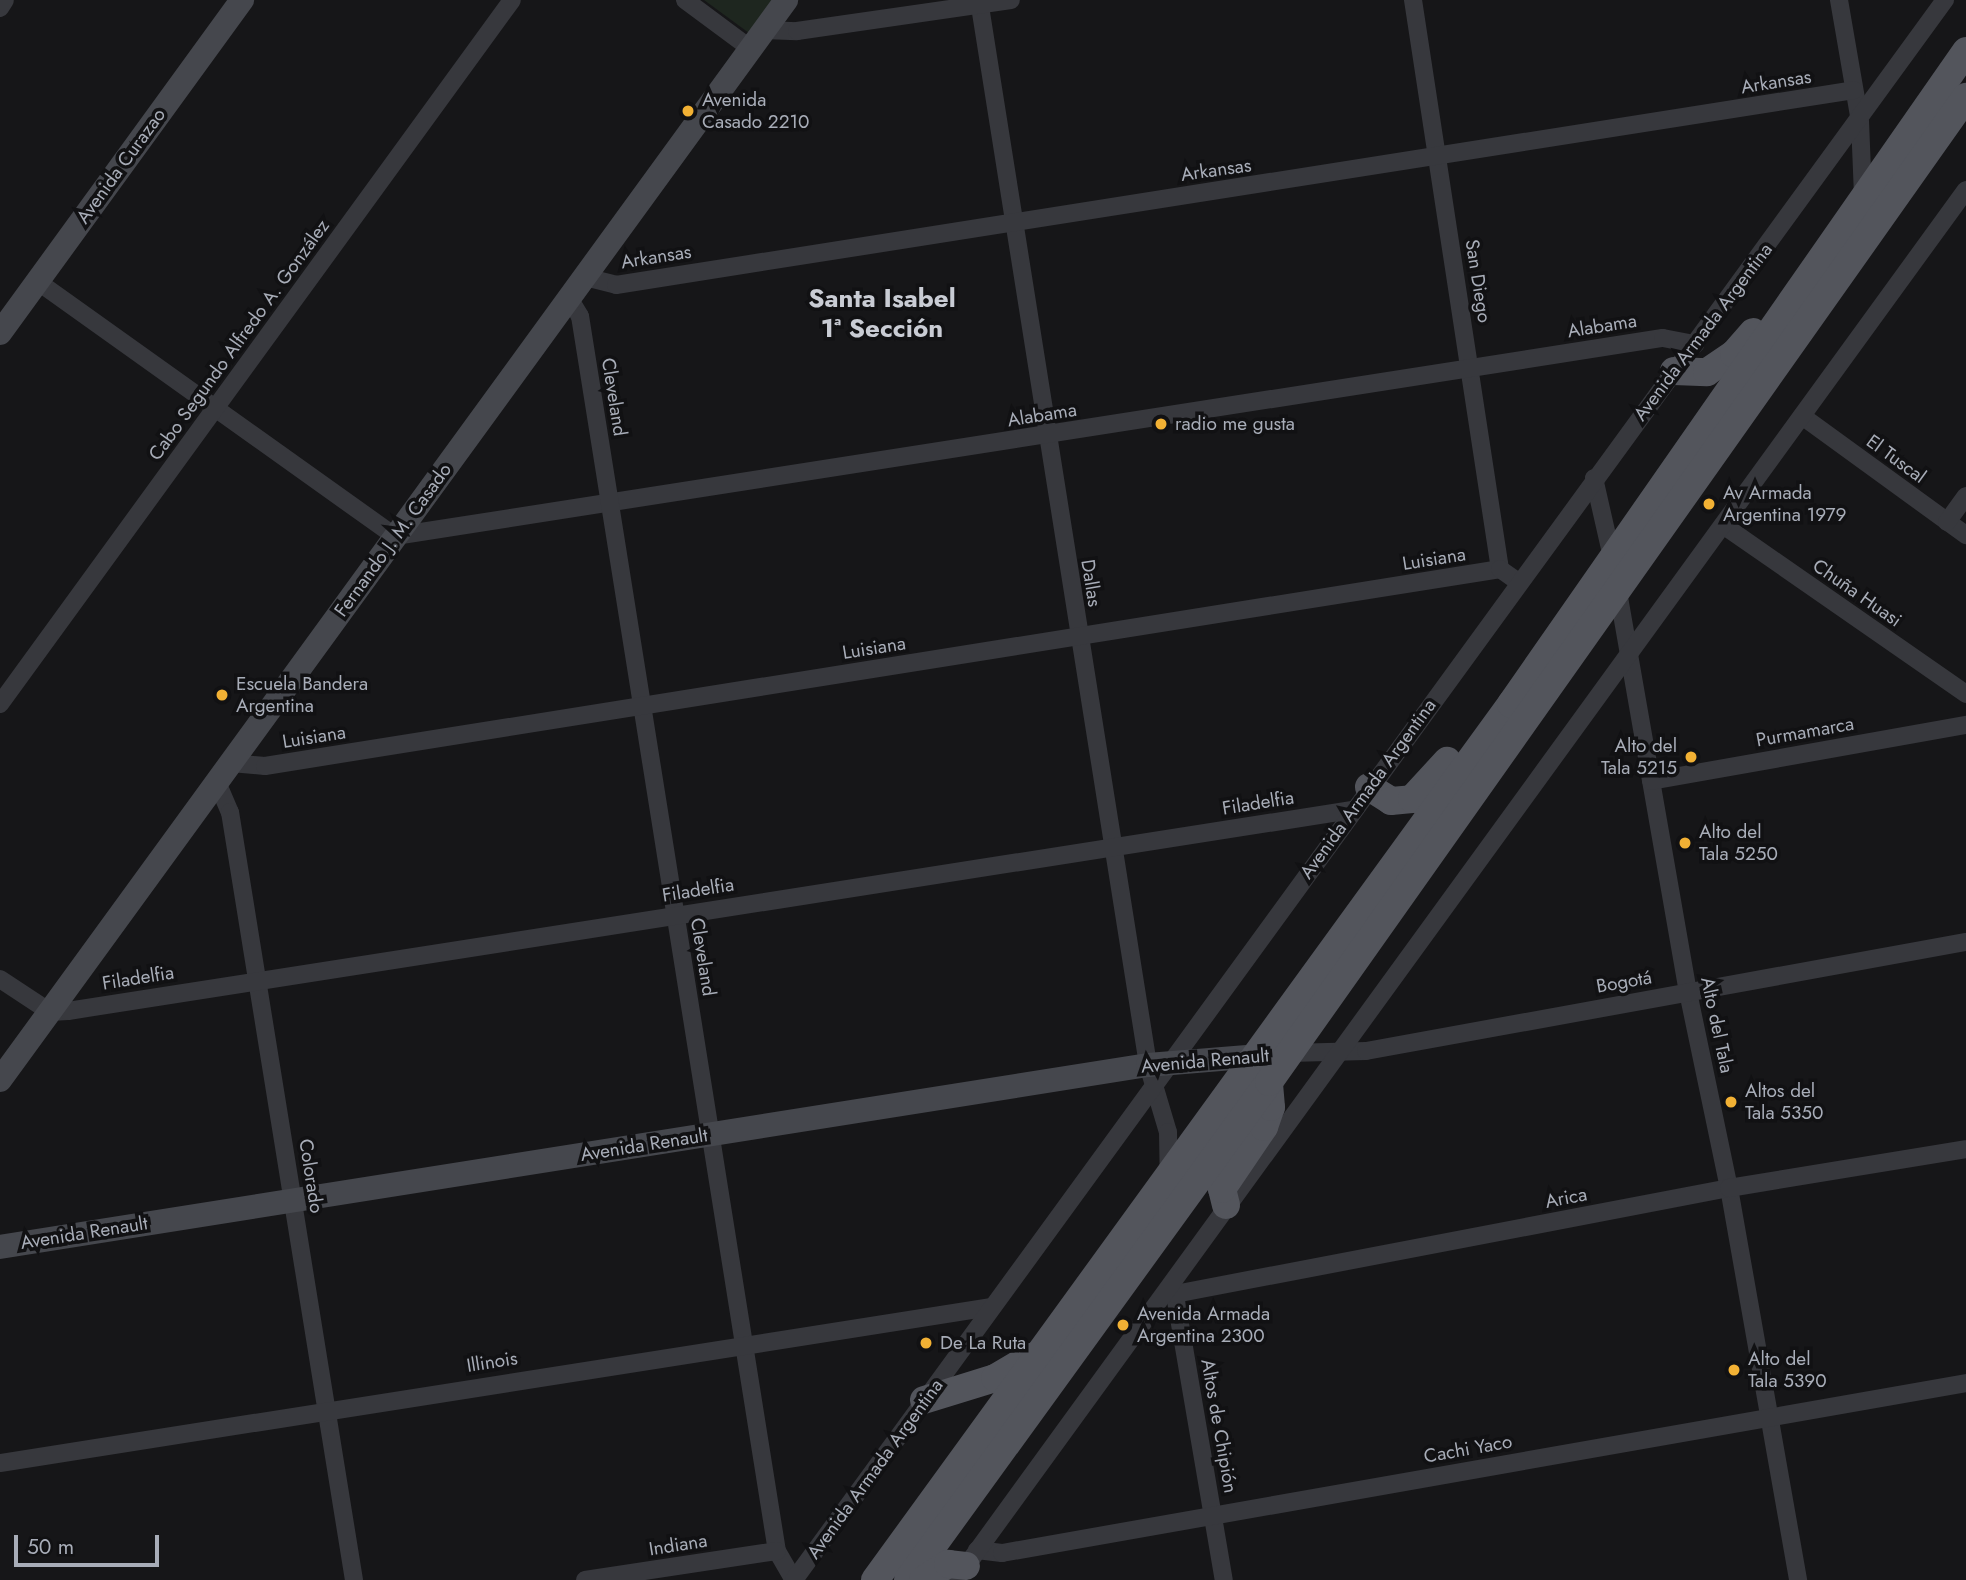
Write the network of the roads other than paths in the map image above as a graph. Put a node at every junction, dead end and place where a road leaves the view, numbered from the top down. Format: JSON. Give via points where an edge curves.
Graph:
{"nodes":[{"id":1,"x":5,"y":0,"type":"edge"},
{"id":2,"x":242,"y":0,"type":"edge"},
{"id":3,"x":512,"y":0,"type":"edge"},
{"id":4,"x":685,"y":0,"type":"edge"},
{"id":5,"x":786,"y":0,"type":"edge"},
{"id":6,"x":1011,"y":0,"type":"edge"},
{"id":7,"x":1413,"y":0,"type":"edge"},
{"id":8,"x":1839,"y":0,"type":"edge"},
{"id":9,"x":1945,"y":0,"type":"edge"},
{"id":10,"x":980,"y":2,"type":"edge"},
{"id":11,"x":0,"y":8,"type":"edge"},
{"id":12,"x":758,"y":39,"type":"junction"},
{"id":13,"x":1966,"y":51,"type":"edge"},
{"id":14,"x":1854,"y":90,"type":"junction"},
{"id":15,"x":1966,"y":97,"type":"edge"},
{"id":16,"x":1860,"y":121,"type":"junction"},
{"id":17,"x":1438,"y":159,"type":"junction"},
{"id":18,"x":1966,"y":190,"type":"edge"},
{"id":19,"x":1863,"y":196,"type":"junction"},
{"id":20,"x":1016,"y":221,"type":"junction"},
{"id":21,"x":1817,"y":265,"type":"junction"},
{"id":22,"x":585,"y":276,"type":"junction"},
{"id":23,"x":37,"y":281,"type":"junction"},
{"id":24,"x":569,"y":298,"type":"junction"},
{"id":25,"x":0,"y":333,"type":"edge"},
{"id":26,"x":1695,"y":344,"type":"junction"},
{"id":27,"x":1470,"y":368,"type":"junction"},
{"id":28,"x":1674,"y":371,"type":"junction"},
{"id":29,"x":213,"y":411,"type":"junction"},
{"id":30,"x":1802,"y":416,"type":"junction"},
{"id":31,"x":1046,"y":436,"type":"junction"},
{"id":32,"x":1594,"y":478,"type":"junction"},
{"id":33,"x":1966,"y":496,"type":"edge"},
{"id":34,"x":609,"y":504,"type":"junction"},
{"id":35,"x":1947,"y":522,"type":"junction"},
{"id":36,"x":1723,"y":525,"type":"junction"},
{"id":37,"x":1966,"y":535,"type":"edge"},
{"id":38,"x":395,"y":536,"type":"junction"},
{"id":39,"x":1612,"y":557,"type":"junction"},
{"id":40,"x":1500,"y":569,"type":"junction"},
{"id":41,"x":1520,"y":583,"type":"junction"},
{"id":42,"x":1617,"y":590,"type":"junction"},
{"id":43,"x":1078,"y":636,"type":"junction"},
{"id":44,"x":1628,"y":653,"type":"junction"},
{"id":45,"x":1966,"y":694,"type":"edge"},
{"id":46,"x":0,"y":704,"type":"edge"},
{"id":47,"x":1511,"y":704,"type":"junction"},
{"id":48,"x":642,"y":706,"type":"junction"},
{"id":49,"x":1966,"y":725,"type":"edge"},
{"id":50,"x":224,"y":772,"type":"junction"},
{"id":51,"x":1651,"y":781,"type":"junction"},
{"id":52,"x":1369,"y":786,"type":"junction"},
{"id":53,"x":1352,"y":810,"type":"junction"},
{"id":54,"x":1113,"y":846,"type":"junction"},
{"id":55,"x":675,"y":915,"type":"junction"},
{"id":56,"x":1966,"y":942,"type":"edge"},
{"id":57,"x":0,"y":979,"type":"edge"},
{"id":58,"x":257,"y":980,"type":"junction"},
{"id":59,"x":1688,"y":992,"type":"junction"},
{"id":60,"x":50,"y":1012,"type":"junction"},
{"id":61,"x":1340,"y":1049,"type":"junction"},
{"id":62,"x":1289,"y":1053,"type":"junction"},
{"id":63,"x":1253,"y":1056,"type":"junction"},
{"id":64,"x":1156,"y":1071,"type":"junction"},
{"id":65,"x":0,"y":1080,"type":"edge"},
{"id":66,"x":1269,"y":1082,"type":"junction"},
{"id":67,"x":710,"y":1134,"type":"junction"},
{"id":68,"x":1966,"y":1149,"type":"edge"},
{"id":69,"x":1169,"y":1171,"type":"junction"},
{"id":70,"x":1729,"y":1188,"type":"junction"},
{"id":71,"x":294,"y":1200,"type":"junction"},
{"id":72,"x":1226,"y":1205,"type":"junction"},
{"id":73,"x":0,"y":1247,"type":"edge"},
{"id":74,"x":1174,"y":1287,"type":"junction"},
{"id":75,"x":992,"y":1307,"type":"junction"},
{"id":76,"x":743,"y":1343,"type":"junction"},
{"id":77,"x":1042,"y":1350,"type":"junction"},
{"id":78,"x":1966,"y":1383,"type":"edge"},
{"id":79,"x":924,"y":1400,"type":"junction"},
{"id":80,"x":327,"y":1410,"type":"junction"},
{"id":81,"x":1769,"y":1418,"type":"junction"},
{"id":82,"x":0,"y":1463,"type":"edge"},
{"id":83,"x":1213,"y":1514,"type":"junction"},
{"id":84,"x":777,"y":1551,"type":"junction"},
{"id":85,"x":966,"y":1565,"type":"edge"},
{"id":86,"x":354,"y":1580,"type":"edge"},
{"id":87,"x":585,"y":1580,"type":"edge"},
{"id":88,"x":794,"y":1580,"type":"edge"},
{"id":89,"x":875,"y":1580,"type":"edge"},
{"id":90,"x":908,"y":1580,"type":"edge"},
{"id":91,"x":923,"y":1580,"type":"edge"},
{"id":92,"x":1224,"y":1580,"type":"edge"},
{"id":93,"x":1798,"y":1580,"type":"edge"}],
"edges":[{"from":1,"to":11,"type":"street"},
{"from":2,"to":23,"type":"street","name":"Avenida Curazao"},
{"from":3,"to":29,"type":"street","name":"Cabo Segundo Alfredo A. González"},
{"from":4,"to":12,"type":"street"},
{"from":5,"to":12,"type":"street","name":"Fernando J. M. Casado"},
{"from":6,"to":10,"type":"street"},
{"from":7,"to":17,"type":"street","name":"San Diego"},
{"from":8,"to":14,"type":"street"},
{"from":9,"to":16,"type":"street","name":"Avenida Armada Argentina"},
{"from":10,"to":12,"type":"street"},
{"from":10,"to":20,"type":"street","name":"Dallas"},
{"from":12,"to":22,"type":"street","name":"Fernando J. M. Casado"},
{"from":13,"to":19,"type":"main road"},
{"from":14,"to":16,"type":"street"},
{"from":14,"to":17,"type":"street","name":"Arkansas"},
{"from":15,"to":42,"type":"main road"},
{"from":16,"to":19,"type":"street"},
{"from":16,"to":26,"type":"street","name":"Avenida Armada Argentina"},
{"from":17,"to":20,"type":"street","name":"Arkansas"},
{"from":17,"to":27,"type":"street","name":"San Diego"},
{"from":18,"to":30,"type":"street"},
{"from":19,"to":21,"type":"main road"},
{"from":20,"to":22,"type":"street","name":"Arkansas","via":[[616,285]]},
{"from":20,"to":31,"type":"street","name":"Dallas"},
{"from":21,"to":28,"type":"main road","via":[[1794,279],[1722,364],[1694,374]]},
{"from":21,"to":39,"type":"main road"},
{"from":22,"to":24,"type":"street","name":"Fernando J. M. Casado"},
{"from":23,"to":25,"type":"street","name":"Avenida Curazao"},
{"from":23,"to":29,"type":"street"},
{"from":24,"to":34,"type":"street","name":"Cleveland","via":[[580,316]]},
{"from":24,"to":38,"type":"street","name":"Fernando J. M. Casado"},
{"from":26,"to":27,"type":"street","name":"Alabama","via":[[1662,338]]},
{"from":26,"to":28,"type":"street","name":"Avenida Armada Argentina"},
{"from":27,"to":31,"type":"street","name":"Alabama"},
{"from":27,"to":40,"type":"street","name":"San Diego"},
{"from":28,"to":32,"type":"street","name":"Avenida Armada Argentina"},
{"from":29,"to":38,"type":"street"},
{"from":29,"to":46,"type":"street","name":"Cabo Segundo Alfredo A. González"},
{"from":30,"to":35,"type":"street","name":"El Tuscal"},
{"from":30,"to":36,"type":"street"},
{"from":31,"to":34,"type":"street","name":"Alabama"},
{"from":31,"to":43,"type":"street","name":"Dallas"},
{"from":32,"to":39,"type":"street","name":"Alto del Tala"},
{"from":32,"to":41,"type":"street","name":"Avenida Armada Argentina"},
{"from":33,"to":35,"type":"street"},
{"from":34,"to":38,"type":"street","name":"Alabama"},
{"from":34,"to":48,"type":"street","name":"Cleveland"},
{"from":35,"to":37,"type":"street","name":"El Tuscal"},
{"from":36,"to":44,"type":"street"},
{"from":36,"to":45,"type":"street","name":"Chuña Huasi"},
{"from":38,"to":50,"type":"street","name":"Fernando J. M. Casado"},
{"from":39,"to":42,"type":"street","name":"Alto del Tala"},
{"from":39,"to":47,"type":"main road"},
{"from":40,"to":41,"type":"street"},
{"from":40,"to":43,"type":"street","name":"Luisiana"},
{"from":41,"to":52,"type":"street","name":"Avenida Armada Argentina"},
{"from":42,"to":44,"type":"street","name":"Alto del Tala"},
{"from":42,"to":62,"type":"main road"},
{"from":43,"to":48,"type":"street","name":"Luisiana"},
{"from":43,"to":54,"type":"street","name":"Dallas"},
{"from":44,"to":51,"type":"street","name":"Alto del Tala"},
{"from":44,"to":61,"type":"street"},
{"from":47,"to":52,"type":"main road","via":[[1486,716],[1412,799],[1391,800]]},
{"from":47,"to":63,"type":"main road"},
{"from":48,"to":50,"type":"street","name":"Luisiana"},
{"from":48,"to":55,"type":"street","name":"Cleveland"},
{"from":49,"to":51,"type":"street","name":"Purmamarca"},
{"from":50,"to":58,"type":"street","name":"Colorado"},
{"from":50,"to":60,"type":"street","name":"Fernando J. M. Casado"},
{"from":51,"to":59,"type":"street","name":"Alto del Tala"},
{"from":52,"to":53,"type":"street","name":"Avenida Armada Argentina"},
{"from":53,"to":54,"type":"street","name":"Filadelfia"},
{"from":53,"to":64,"type":"street","name":"Avenida Armada Argentina"},
{"from":54,"to":55,"type":"street","name":"Filadelfia"},
{"from":54,"to":64,"type":"street","name":"Dallas"},
{"from":55,"to":58,"type":"street","name":"Filadelfia"},
{"from":55,"to":67,"type":"street","name":"Cleveland"},
{"from":56,"to":59,"type":"street","name":"Bogotá"},
{"from":57,"to":60,"type":"street"},
{"from":58,"to":60,"type":"street","name":"Filadelfia"},
{"from":58,"to":71,"type":"street","name":"Colorado"},
{"from":59,"to":61,"type":"street","name":"Bogotá","via":[[1366,1051]]},
{"from":59,"to":70,"type":"street","name":"Alto del Tala"},
{"from":60,"to":65,"type":"street","name":"Fernando J. M. Casado"},
{"from":61,"to":62,"type":"street","name":"Bogotá"},
{"from":61,"to":72,"type":"street"},
{"from":62,"to":63,"type":"street","name":"Avenida Renault"},
{"from":62,"to":66,"type":"main road"},
{"from":63,"to":64,"type":"street","name":"Avenida Renault"},
{"from":63,"to":69,"type":"main road"},
{"from":64,"to":67,"type":"street","name":"Avenida Renault"},
{"from":64,"to":69,"type":"street","name":"Dallas","via":[[1168,1132]]},
{"from":64,"to":75,"type":"street","name":"Avenida Armada Argentina"},
{"from":66,"to":72,"type":"main road","via":[[1271,1107],[1264,1127],[1222,1189]]},
{"from":66,"to":90,"type":"main road"},
{"from":67,"to":71,"type":"street","name":"Avenida Renault"},
{"from":67,"to":76,"type":"street","name":"Cleveland"},
{"from":68,"to":70,"type":"street","name":"Arica"},
{"from":69,"to":77,"type":"main road"},
{"from":70,"to":74,"type":"street","name":"Arica"},
{"from":70,"to":81,"type":"street","name":"Alto del Tala"},
{"from":71,"to":73,"type":"street","name":"Avenida Renault"},
{"from":71,"to":80,"type":"street","name":"Colorado"},
{"from":72,"to":74,"type":"street"},
{"from":74,"to":83,"type":"street","name":"Altos de Chipión"},
{"from":74,"to":85,"type":"street"},
{"from":75,"to":76,"type":"street","name":"Illinois"},
{"from":75,"to":79,"type":"street","name":"Avenida Armada Argentina"},
{"from":76,"to":80,"type":"street","name":"Illinois"},
{"from":76,"to":84,"type":"street","name":"Cleveland"},
{"from":77,"to":79,"type":"main road","via":[[995,1377]]},
{"from":77,"to":89,"type":"main road"},
{"from":78,"to":81,"type":"street","name":"Cachi Yaco"},
{"from":79,"to":88,"type":"street","name":"Avenida Armada Argentina"},
{"from":80,"to":82,"type":"street","name":"Illinois"},
{"from":80,"to":86,"type":"street","name":"Colorado"},
{"from":81,"to":83,"type":"street","name":"Cachi Yaco"},
{"from":81,"to":93,"type":"street","name":"Alto del Tala"},
{"from":83,"to":85,"type":"street","name":"Cachi Yaco","via":[[1002,1553]]},
{"from":83,"to":92,"type":"street","name":"Altos de Chipión"},
{"from":84,"to":87,"type":"street","name":"Indiana"},
{"from":84,"to":88,"type":"street","name":"Cleveland"},
{"from":85,"to":91,"type":"main road","via":[[948,1564]]}]}
